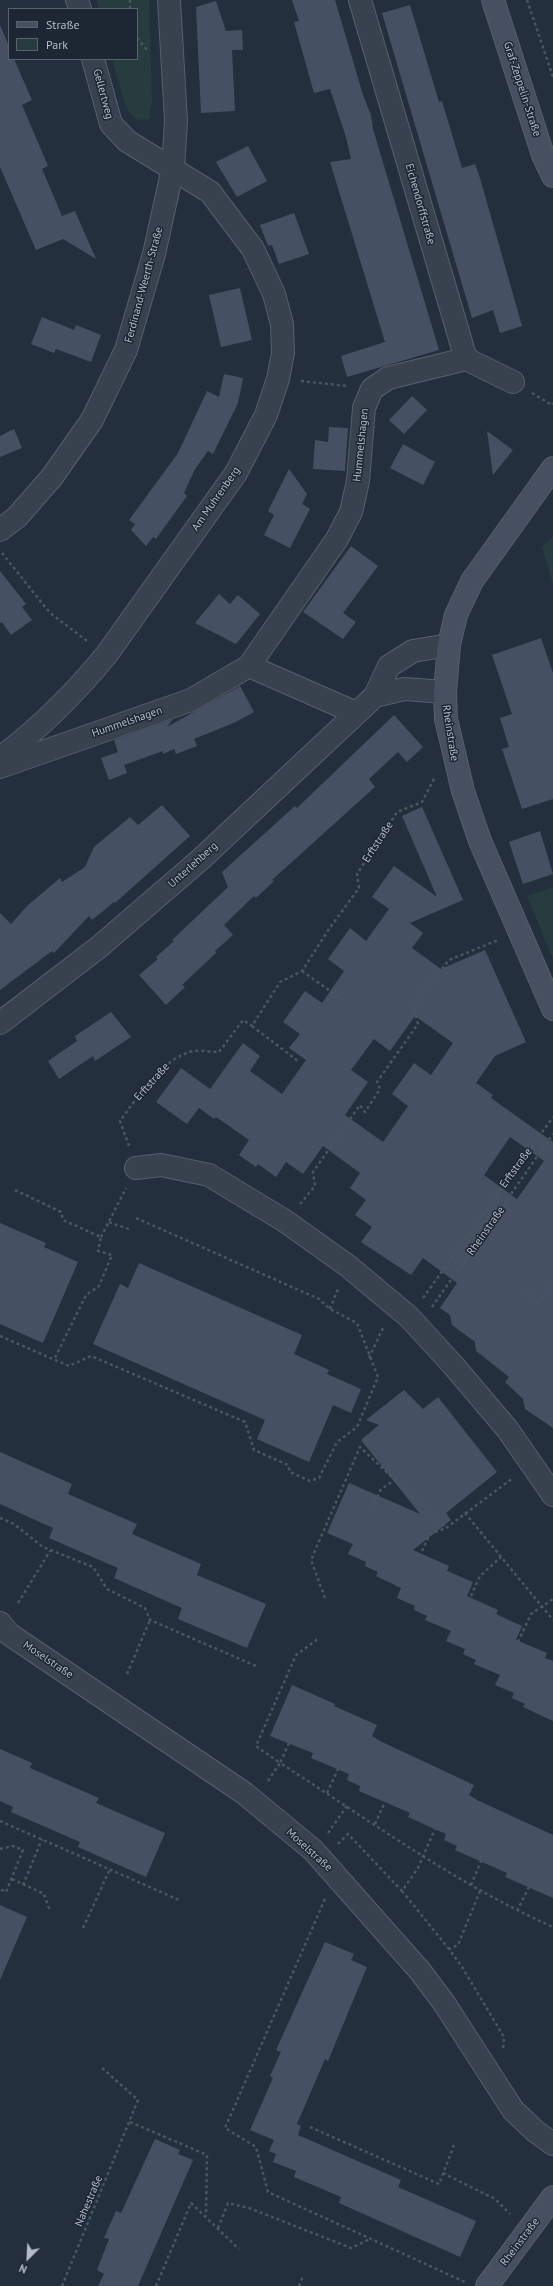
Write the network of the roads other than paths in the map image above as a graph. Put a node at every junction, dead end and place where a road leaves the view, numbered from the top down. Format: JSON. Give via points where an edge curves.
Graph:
{"nodes":[{"id":1,"x":169,"y":0,"type":"edge"},
{"id":2,"x":360,"y":0,"type":"edge"},
{"id":3,"x":494,"y":0,"type":"edge"},
{"id":4,"x":93,"y":60,"type":"edge"},
{"id":5,"x":173,"y":168,"type":"junction"},
{"id":6,"x":553,"y":176,"type":"edge"},
{"id":7,"x":466,"y":359,"type":"junction"},
{"id":8,"x":512,"y":382,"type":"dead end"},
{"id":9,"x":553,"y":468,"type":"edge"},
{"id":10,"x":0,"y":530,"type":"edge"},
{"id":11,"x":449,"y":644,"type":"junction"},
{"id":12,"x":248,"y":666,"type":"junction"},
{"id":13,"x":445,"y":692,"type":"junction"},
{"id":14,"x":376,"y":696,"type":"junction"},
{"id":15,"x":356,"y":713,"type":"junction"},
{"id":16,"x":0,"y":758,"type":"edge"},
{"id":17,"x":0,"y":767,"type":"edge"},
{"id":18,"x":553,"y":1009,"type":"edge"},
{"id":19,"x":0,"y":1023,"type":"edge"},
{"id":20,"x":136,"y":1168,"type":"road end"},
{"id":21,"x":553,"y":1496,"type":"edge"},
{"id":22,"x":0,"y":1623,"type":"edge"},
{"id":23,"x":553,"y":2144,"type":"edge"},
{"id":24,"x":553,"y":2197,"type":"edge"},
{"id":25,"x":476,"y":2284,"type":"edge"}],
"edges":[{"from":1,"to":5,"type":"street","name":"Ferdinand-Weerth-Straße","via":[[176,121]]},
{"from":2,"to":7,"type":"street","name":"Eichendorffstraße"},
{"from":3,"to":6,"type":"street","name":"Graf-Zeppelin-Straße","via":[[543,155]]},
{"from":4,"to":5,"type":"street","name":"Gellertweg","via":[[111,124],[127,141]]},
{"from":5,"to":10,"type":"street","name":"Ferdinand-Weerth-Straße","via":[[154,254],[126,350],[92,420],[52,477],[18,517]]},
{"from":5,"to":16,"type":"street","name":"Am Muhrenberg","via":[[210,192],[253,249],[274,294],[282,324],[282,353],[278,379],[266,415],[236,473],[107,654],[84,682],[22,741]]},
{"from":7,"to":8,"type":"street"},
{"from":7,"to":12,"type":"street","name":"Hummelshagen","via":[[388,378],[372,389],[364,408],[358,481],[351,512],[337,539]]},
{"from":9,"to":11,"type":"street","name":"Rheinstraße","via":[[472,581],[456,616]]},
{"from":11,"to":13,"type":"street","name":"Rheinstraße"},
{"from":11,"to":14,"type":"street","name":"Unterlehberg","via":[[413,651],[389,666]]},
{"from":12,"to":15,"type":"street"},
{"from":12,"to":17,"type":"street","name":"Hummelshagen","via":[[191,700]]},
{"from":13,"to":14,"type":"street","name":"Unterlehberg","via":[[404,689]]},
{"from":13,"to":18,"type":"street","name":"Rheinstraße","via":[[446,719],[454,758],[480,841]]},
{"from":14,"to":15,"type":"street","name":"Unterlehberg"},
{"from":15,"to":19,"type":"street","name":"Unterlehberg","via":[[159,895],[99,947]]},
{"from":20,"to":21,"type":"street","via":[[161,1166],[209,1175],[285,1221],[348,1266],[407,1316],[508,1430]]},
{"from":22,"to":23,"type":"street","name":"Moselstraße","via":[[9,1634],[244,1793],[329,1867],[420,1971],[513,2110]]},
{"from":24,"to":25,"type":"street","name":"Rheinstraße","via":[[528,2231]]}]}
